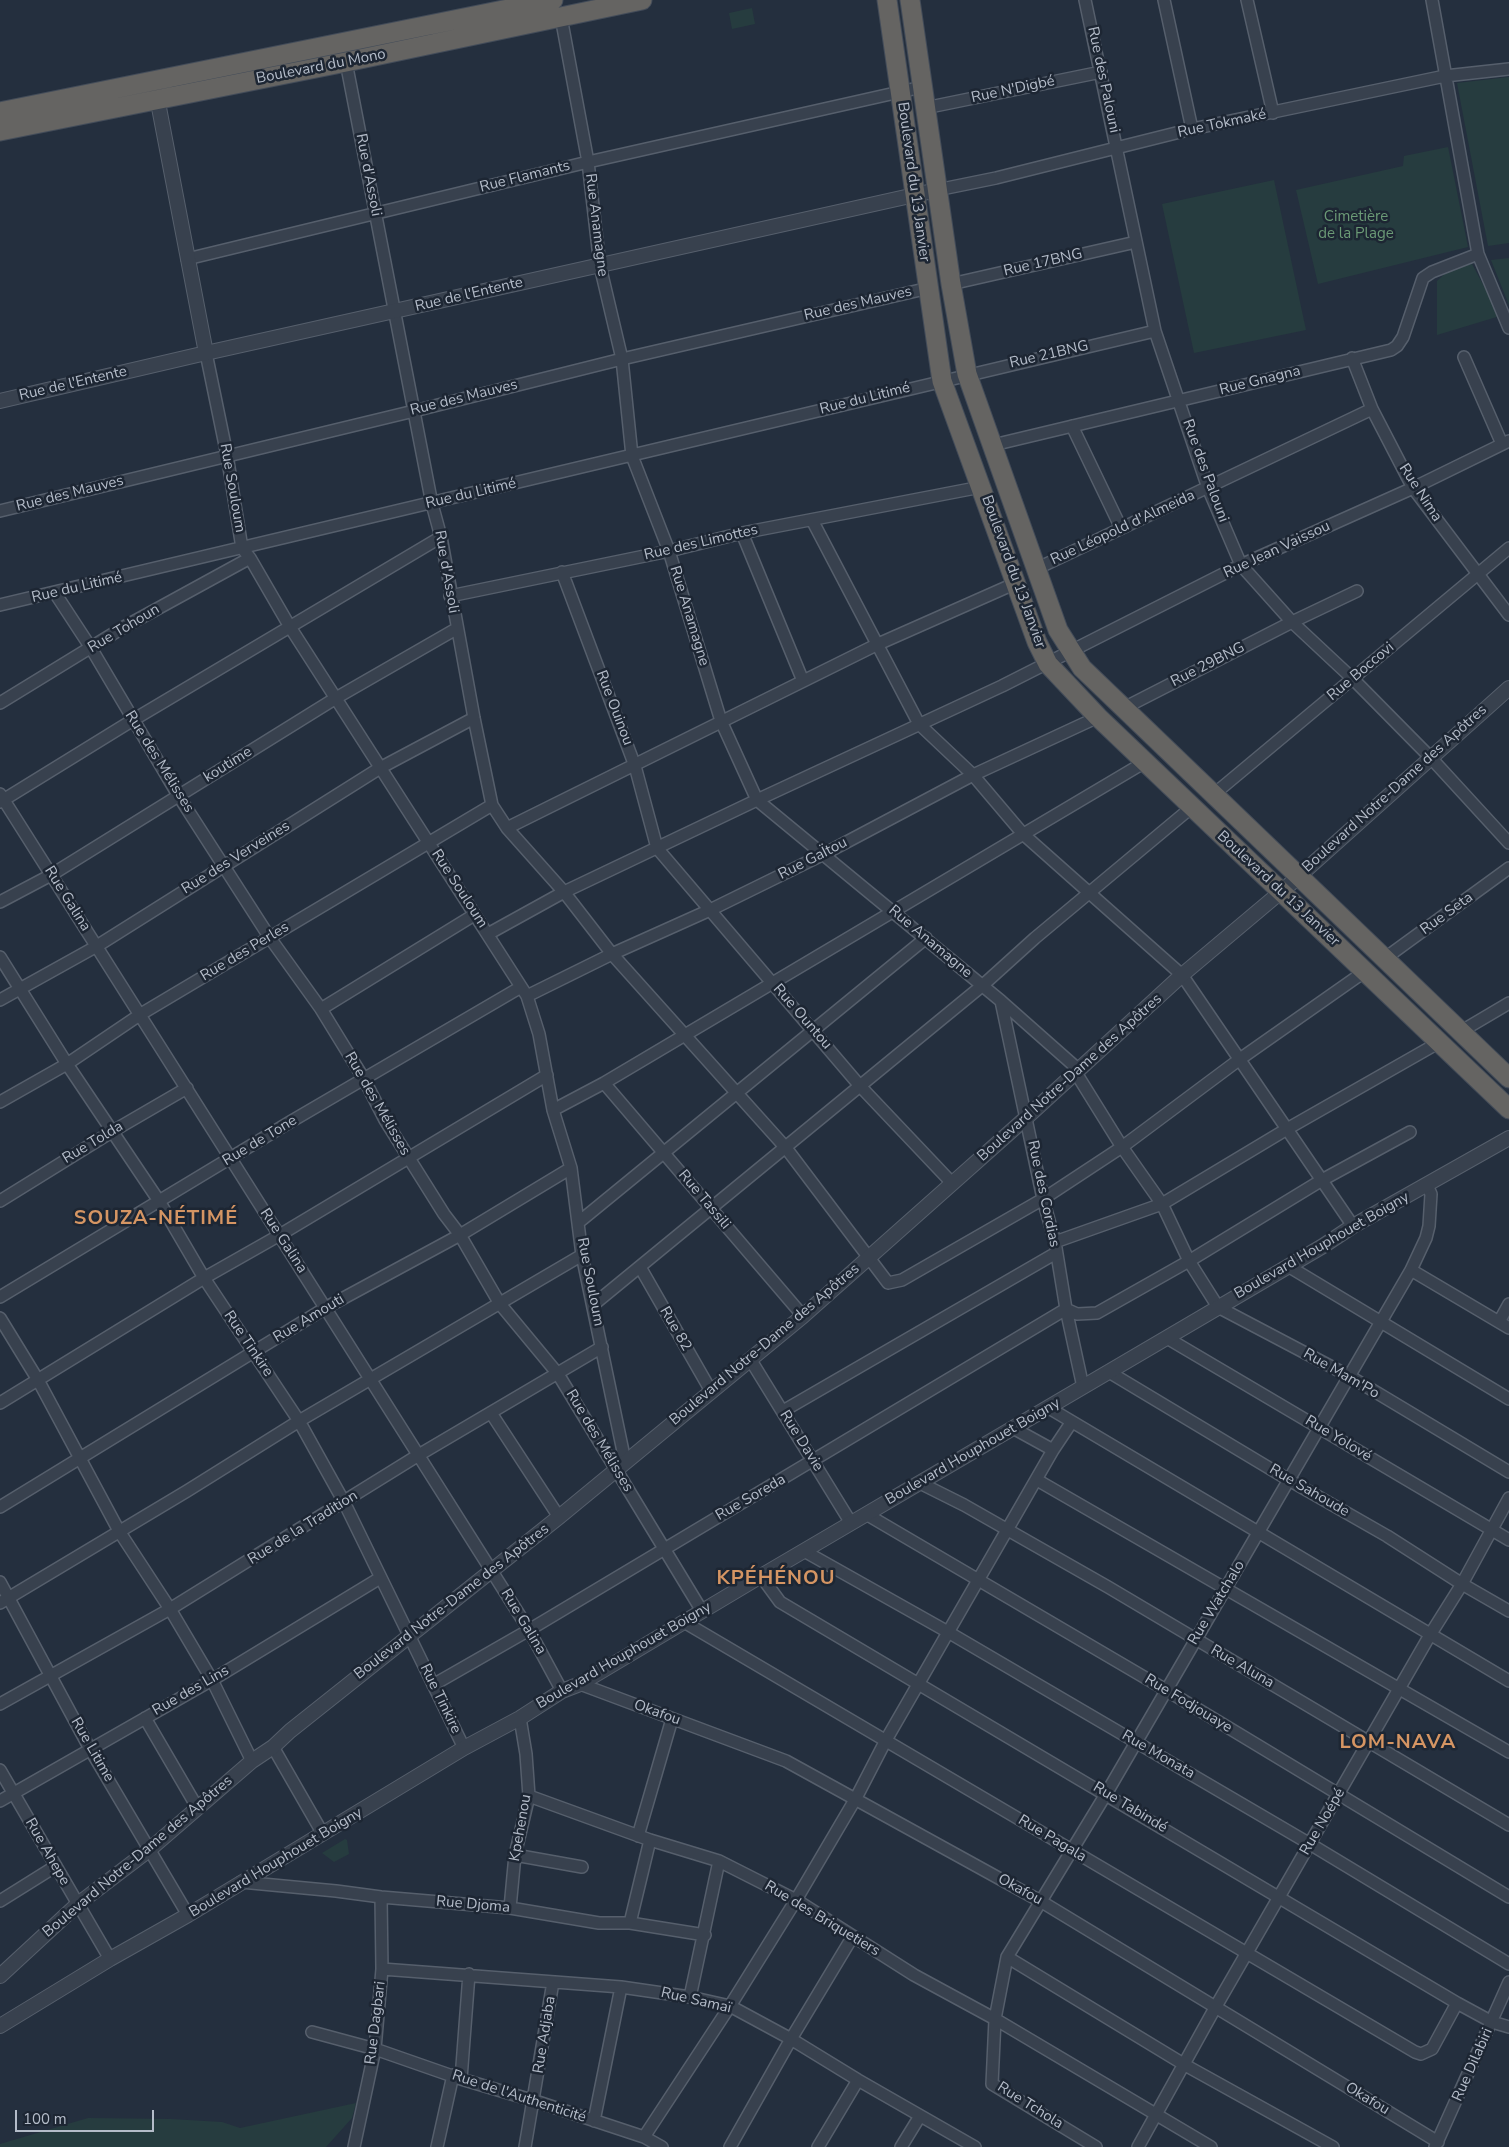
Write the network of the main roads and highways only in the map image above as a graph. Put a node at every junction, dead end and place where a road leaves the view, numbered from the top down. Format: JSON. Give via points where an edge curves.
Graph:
{"nodes":[{"id":1,"x":642,"y":0,"type":"edge"},
{"id":2,"x":887,"y":0,"type":"edge"},
{"id":3,"x":910,"y":0,"type":"edge"},
{"id":4,"x":557,"y":8,"type":"edge"},
{"id":5,"x":155,"y":91,"type":"junction"},
{"id":6,"x":0,"y":112,"type":"edge"},
{"id":7,"x":0,"y":131,"type":"edge"},
{"id":8,"x":1509,"y":1078,"type":"edge"},
{"id":9,"x":1509,"y":1109,"type":"edge"}],
"edges":[{"from":1,"to":4,"type":"highway","name":"Boulevard du Mono"},
{"from":2,"to":9,"type":"highway","name":"Boulevard du 13 Janvier","via":[[942,380],[1037,642],[1048,664],[1098,717]]},
{"from":3,"to":8,"type":"highway","name":"Boulevard du 13 Janvier","via":[[967,374],[1058,630],[1082,668]]},
{"from":4,"to":5,"type":"highway","name":"Boulevard du Mono"},
{"from":4,"to":5,"type":"highway","name":"Boulevard du Mono","via":[[346,62]]},
{"from":5,"to":6,"type":"highway","name":"Boulevard du Mono"},
{"from":5,"to":7,"type":"highway","name":"Boulevard du Mono"}]}
